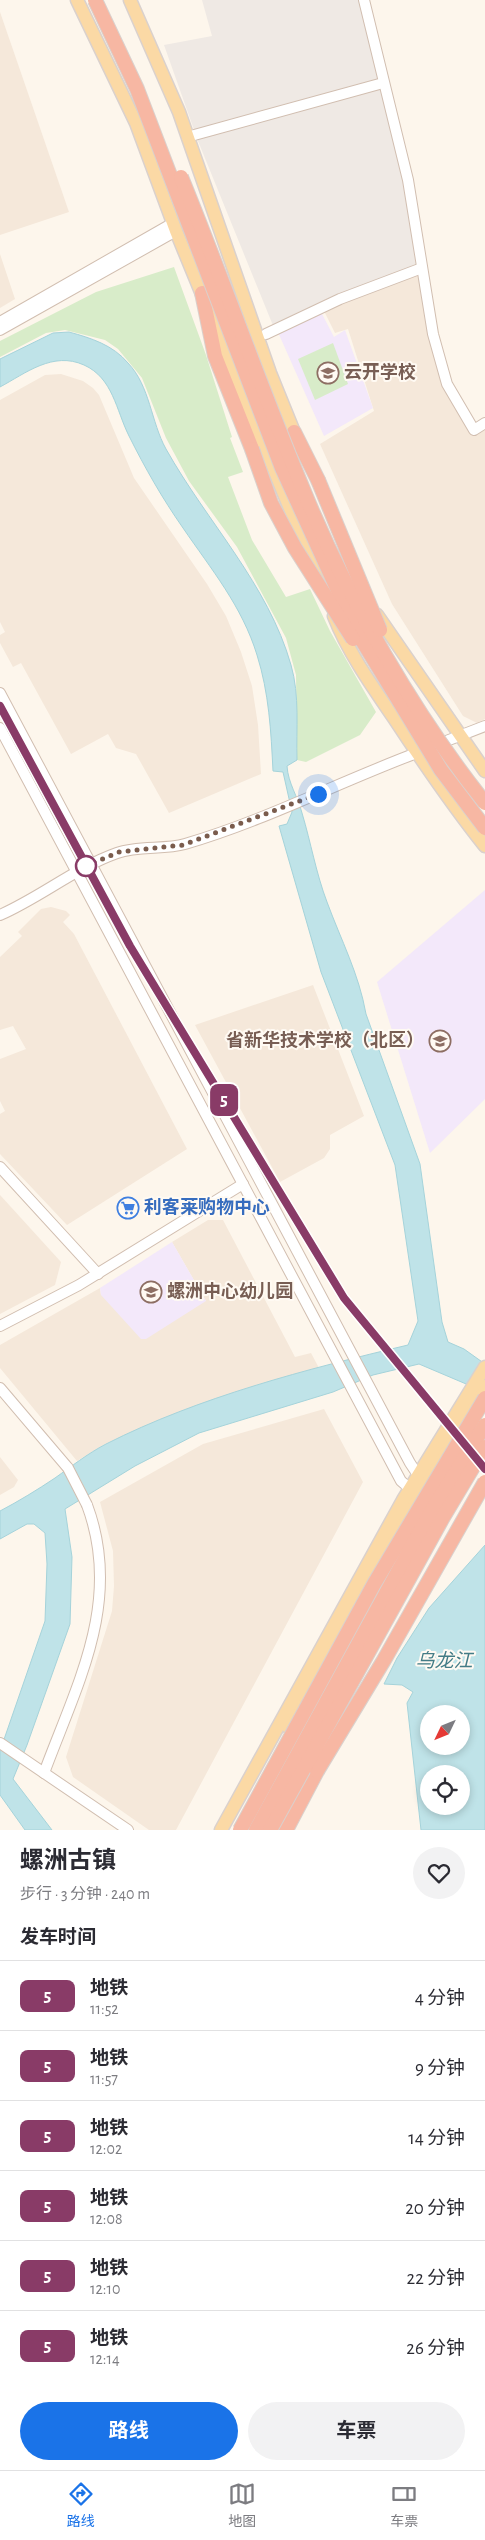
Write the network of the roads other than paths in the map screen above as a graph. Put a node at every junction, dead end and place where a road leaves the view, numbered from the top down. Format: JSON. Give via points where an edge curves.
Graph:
{"nodes":[{"id":1,"x":77,"y":0,"type":"edge"},
{"id":2,"x":96,"y":0,"type":"edge"},
{"id":3,"x":106,"y":0,"type":"edge"},
{"id":4,"x":130,"y":0,"type":"edge"},
{"id":5,"x":364,"y":0,"type":"edge"},
{"id":6,"x":384,"y":83,"type":"junction"},
{"id":7,"x":187,"y":137,"type":"junction"},
{"id":8,"x":175,"y":227,"type":"junction"},
{"id":9,"x":422,"y":268,"type":"junction"},
{"id":10,"x":202,"y":293,"type":"junction"},
{"id":11,"x":0,"y":322,"type":"edge"},
{"id":12,"x":0,"y":330,"type":"edge"},
{"id":13,"x":266,"y":334,"type":"dead end"},
{"id":14,"x":485,"y":423,"type":"edge"},
{"id":15,"x":294,"y":432,"type":"junction"},
{"id":16,"x":395,"y":668,"type":"junction"},
{"id":17,"x":384,"y":679,"type":"junction"},
{"id":18,"x":0,"y":693,"type":"edge"},
{"id":19,"x":485,"y":726,"type":"edge"},
{"id":20,"x":0,"y":728,"type":"edge"},
{"id":21,"x":461,"y":736,"type":"junction"},
{"id":22,"x":417,"y":753,"type":"junction"},
{"id":23,"x":485,"y":771,"type":"edge"},
{"id":24,"x":485,"y":803,"type":"edge"},
{"id":25,"x":485,"y":828,"type":"edge"},
{"id":26,"x":485,"y":846,"type":"edge"},
{"id":27,"x":92,"y":865,"type":"junction"},
{"id":28,"x":77,"y":872,"type":"junction"},
{"id":29,"x":0,"y":915,"type":"edge"},
{"id":30,"x":0,"y":1167,"type":"edge"},
{"id":31,"x":243,"y":1184,"type":"junction"},
{"id":32,"x":98,"y":1274,"type":"junction"},
{"id":33,"x":0,"y":1326,"type":"edge"},
{"id":34,"x":485,"y":1367,"type":"edge"},
{"id":35,"x":0,"y":1388,"type":"edge"},
{"id":36,"x":480,"y":1392,"type":"edge"},
{"id":37,"x":485,"y":1425,"type":"edge"},
{"id":38,"x":485,"y":1448,"type":"edge"},
{"id":39,"x":423,"y":1476,"type":"junction"},
{"id":40,"x":485,"y":1482,"type":"edge"},
{"id":41,"x":414,"y":1492,"type":"junction"},
{"id":42,"x":0,"y":1743,"type":"edge"},
{"id":43,"x":317,"y":1771,"type":"junction"},
{"id":44,"x":44,"y":1773,"type":"junction"},
{"id":45,"x":128,"y":1830,"type":"edge"},
{"id":46,"x":221,"y":1830,"type":"edge"},
{"id":47,"x":232,"y":1830,"type":"edge"},
{"id":48,"x":240,"y":1830,"type":"edge"},
{"id":49,"x":256,"y":1830,"type":"edge"},
{"id":50,"x":270,"y":1830,"type":"edge"},
{"id":51,"x":286,"y":1830,"type":"edge"},
{"id":52,"x":294,"y":1830,"type":"edge"}],
"edges":[{"from":1,"to":8,"type":"main road","via":[[136,124]]},
{"from":2,"to":17,"type":"highway","bridge":true,"via":[[137,89],[286,476],[357,632]]},
{"from":3,"to":16,"type":"highway","bridge":true,"via":[[129,46],[305,495],[349,587]]},
{"from":4,"to":7,"type":"main road","via":[[167,81]]},
{"from":5,"to":6,"type":"street"},
{"from":6,"to":7,"type":"street"},
{"from":6,"to":9,"type":"street","via":[[408,180]]},
{"from":7,"to":15,"type":"main road"},
{"from":8,"to":10,"type":"main road"},
{"from":8,"to":11,"type":"street"},
{"from":8,"to":12,"type":"street"},
{"from":9,"to":13,"type":"street","via":[[347,296]]},
{"from":9,"to":14,"type":"street","via":[[433,334],[447,384],[474,430]]},
{"from":10,"to":17,"type":"highway","bridge":true,"via":[[215,356],[271,503],[335,613]]},
{"from":10,"to":22,"type":"main road","via":[[340,631],[374,690]]},
{"from":15,"to":16,"type":"highway","bridge":true,"via":[[318,480]]},
{"from":15,"to":21,"type":"main road","via":[[366,596]]},
{"from":16,"to":24,"type":"highway","bridge":true},
{"from":17,"to":25,"type":"highway","bridge":true,"via":[[441,770]]},
{"from":18,"to":27,"type":"street"},
{"from":19,"to":21,"type":"street"},
{"from":20,"to":28,"type":"street"},
{"from":21,"to":22,"type":"street"},
{"from":21,"to":23,"type":"main road"},
{"from":22,"to":26,"type":"main road"},
{"from":22,"to":27,"type":"street","via":[[183,845],[119,852]]},
{"from":27,"to":28,"type":"street"},
{"from":27,"to":39,"type":"street","via":[[367,1384],[412,1467]]},
{"from":28,"to":29,"type":"street","via":[[25,904]]},
{"from":28,"to":31,"type":"street"},
{"from":30,"to":32,"type":"street"},
{"from":31,"to":32,"type":"street"},
{"from":31,"to":41,"type":"street","via":[[401,1481]]},
{"from":32,"to":33,"type":"street"},
{"from":34,"to":36,"type":"main road"},
{"from":35,"to":44,"type":"street","bridge":true,"via":[[68,1468],[87,1505],[100,1556],[100,1608],[90,1647]]},
{"from":36,"to":39,"type":"main road"},
{"from":36,"to":48,"type":"highway","bridge":true},
{"from":37,"to":49,"type":"highway","bridge":true,"via":[[429,1515]]},
{"from":38,"to":50,"type":"highway","bridge":true,"via":[[442,1519]]},
{"from":39,"to":41,"type":"main road"},
{"from":40,"to":43,"type":"highway","bridge":true},
{"from":41,"to":46,"type":"main road"},
{"from":41,"to":47,"type":"main road"},
{"from":42,"to":44,"type":"street"},
{"from":43,"to":51,"type":"highway"},
{"from":43,"to":52,"type":"highway"},
{"from":44,"to":45,"type":"street"}]}
